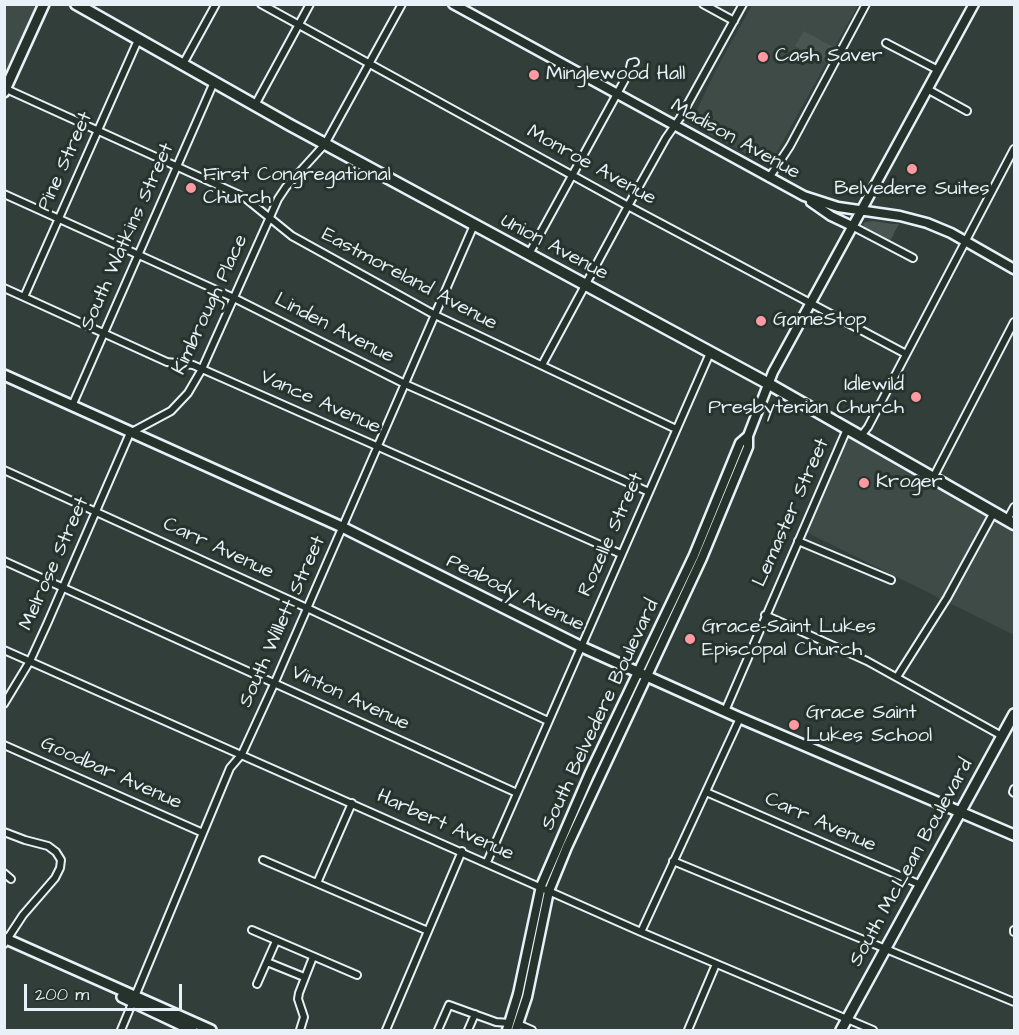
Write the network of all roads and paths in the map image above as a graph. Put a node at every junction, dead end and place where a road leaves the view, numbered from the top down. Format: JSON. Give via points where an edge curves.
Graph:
{"nodes":[{"id":1,"x":44,"y":4,"type":"edge"},
{"id":2,"x":76,"y":4,"type":"edge"},
{"id":3,"x":216,"y":4,"type":"edge"},
{"id":4,"x":261,"y":4,"type":"edge"},
{"id":5,"x":310,"y":4,"type":"edge"},
{"id":6,"x":402,"y":4,"type":"edge"},
{"id":7,"x":453,"y":4,"type":"edge"},
{"id":8,"x":703,"y":4,"type":"edge"},
{"id":9,"x":743,"y":4,"type":"edge"},
{"id":10,"x":866,"y":4,"type":"edge"},
{"id":11,"x":974,"y":4,"type":"edge"},
{"id":12,"x":734,"y":21,"type":"junction"},
{"id":13,"x":299,"y":25,"type":"junction"},
{"id":14,"x":138,"y":40,"type":"junction"},
{"id":15,"x":886,"y":43,"type":"dead end"},
{"id":16,"x":636,"y":60,"type":"dead end"},
{"id":17,"x":370,"y":63,"type":"junction"},
{"id":18,"x":183,"y":64,"type":"junction"},
{"id":19,"x":938,"y":70,"type":"junction"},
{"id":20,"x":214,"y":82,"type":"junction"},
{"id":21,"x":5,"y":89,"type":"edge"},
{"id":22,"x":927,"y":89,"type":"junction"},
{"id":23,"x":617,"y":94,"type":"junction"},
{"id":24,"x":255,"y":105,"type":"junction"},
{"id":25,"x":967,"y":111,"type":"dead end"},
{"id":26,"x":675,"y":126,"type":"junction"},
{"id":27,"x":98,"y":130,"type":"junction"},
{"id":28,"x":325,"y":144,"type":"junction"},
{"id":29,"x":1014,"y":149,"type":"edge"},
{"id":30,"x":177,"y":166,"type":"junction"},
{"id":31,"x":572,"y":175,"type":"junction"},
{"id":32,"x":769,"y":178,"type":"junction"},
{"id":33,"x":4,"y":194,"type":"edge"},
{"id":34,"x":807,"y":198,"type":"junction"},
{"id":35,"x":628,"y":206,"type":"junction"},
{"id":36,"x":860,"y":211,"type":"junction"},
{"id":37,"x":269,"y":216,"type":"junction"},
{"id":38,"x":59,"y":219,"type":"junction"},
{"id":39,"x":474,"y":225,"type":"junction"},
{"id":40,"x":852,"y":226,"type":"junction"},
{"id":41,"x":966,"y":241,"type":"junction"},
{"id":42,"x":529,"y":254,"type":"junction"},
{"id":43,"x":138,"y":255,"type":"junction"},
{"id":44,"x":913,"y":258,"type":"dead end"},
{"id":45,"x":1014,"y":269,"type":"edge"},
{"id":46,"x":585,"y":285,"type":"junction"},
{"id":47,"x":4,"y":288,"type":"edge"},
{"id":48,"x":24,"y":297,"type":"junction"},
{"id":49,"x":234,"y":298,"type":"junction"},
{"id":50,"x":810,"y":303,"type":"junction"},
{"id":51,"x":435,"y":315,"type":"junction"},
{"id":52,"x":1014,"y":322,"type":"edge"},
{"id":53,"x":104,"y":333,"type":"junction"},
{"id":54,"x":710,"y":353,"type":"junction"},
{"id":55,"x":906,"y":354,"type":"junction"},
{"id":56,"x":542,"y":365,"type":"junction"},
{"id":57,"x":202,"y":369,"type":"junction"},
{"id":58,"x":4,"y":375,"type":"edge"},
{"id":59,"x":405,"y":384,"type":"junction"},
{"id":60,"x":768,"y":384,"type":"junction"},
{"id":61,"x":72,"y":406,"type":"junction"},
{"id":62,"x":676,"y":429,"type":"junction"},
{"id":63,"x":847,"y":429,"type":"junction"},
{"id":64,"x":130,"y":433,"type":"junction"},
{"id":65,"x":861,"y":436,"type":"junction"},
{"id":66,"x":377,"y":447,"type":"junction"},
{"id":67,"x":4,"y":470,"type":"edge"},
{"id":68,"x":933,"y":478,"type":"junction"},
{"id":69,"x":649,"y":492,"type":"junction"},
{"id":70,"x":1014,"y":507,"type":"edge"},
{"id":71,"x":97,"y":511,"type":"junction"},
{"id":72,"x":994,"y":512,"type":"junction"},
{"id":73,"x":1011,"y":522,"type":"edge"},
{"id":74,"x":342,"y":527,"type":"junction"},
{"id":75,"x":798,"y":541,"type":"junction"},
{"id":76,"x":621,"y":554,"type":"junction"},
{"id":77,"x":4,"y":561,"type":"edge"},
{"id":78,"x":891,"y":580,"type":"dead end"},
{"id":79,"x":63,"y":587,"type":"junction"},
{"id":80,"x":307,"y":608,"type":"junction"},
{"id":81,"x":765,"y":615,"type":"junction"},
{"id":82,"x":582,"y":647,"type":"junction"},
{"id":83,"x":4,"y":650,"type":"edge"},
{"id":84,"x":30,"y":661,"type":"junction"},
{"id":85,"x":644,"y":675,"type":"junction"},
{"id":86,"x":897,"y":677,"type":"junction"},
{"id":87,"x":275,"y":682,"type":"junction"},
{"id":88,"x":4,"y":704,"type":"edge"},
{"id":89,"x":725,"y":711,"type":"junction"},
{"id":90,"x":1014,"y":714,"type":"edge"},
{"id":91,"x":740,"y":718,"type":"junction"},
{"id":92,"x":548,"y":721,"type":"junction"},
{"id":93,"x":1002,"y":736,"type":"junction"},
{"id":94,"x":4,"y":745,"type":"edge"},
{"id":95,"x":242,"y":754,"type":"junction"},
{"id":96,"x":589,"y":775,"type":"junction"},
{"id":97,"x":599,"y":780,"type":"junction"},
{"id":98,"x":706,"y":792,"type":"junction"},
{"id":99,"x":517,"y":793,"type":"junction"},
{"id":100,"x":352,"y":803,"type":"junction"},
{"id":101,"x":960,"y":813,"type":"junction"},
{"id":102,"x":4,"y":832,"type":"edge"},
{"id":103,"x":203,"y":833,"type":"junction"},
{"id":104,"x":1014,"y":835,"type":"edge"},
{"id":105,"x":462,"y":851,"type":"junction"},
{"id":106,"x":262,"y":860,"type":"dead end"},
{"id":107,"x":673,"y":861,"type":"junction"},
{"id":108,"x":487,"y":862,"type":"junction"},
{"id":109,"x":4,"y":873,"type":"edge"},
{"id":110,"x":12,"y":879,"type":"dead end"},
{"id":111,"x":317,"y":883,"type":"junction"},
{"id":112,"x":921,"y":885,"type":"junction"},
{"id":113,"x":541,"y":886,"type":"junction"},
{"id":114,"x":549,"y":891,"type":"junction"},
{"id":115,"x":252,"y":930,"type":"dead end"},
{"id":116,"x":428,"y":932,"type":"junction"},
{"id":117,"x":641,"y":932,"type":"junction"},
{"id":118,"x":276,"y":941,"type":"junction"},
{"id":119,"x":5,"y":942,"type":"edge"},
{"id":120,"x":886,"y":949,"type":"junction"},
{"id":121,"x":313,"y":957,"type":"junction"},
{"id":122,"x":267,"y":962,"type":"junction"},
{"id":123,"x":716,"y":964,"type":"junction"},
{"id":124,"x":357,"y":975,"type":"dead end"},
{"id":125,"x":304,"y":977,"type":"junction"},
{"id":126,"x":257,"y":984,"type":"dead end"},
{"id":127,"x":134,"y":1000,"type":"junction"},
{"id":128,"x":1014,"y":1002,"type":"edge"},
{"id":129,"x":475,"y":1014,"type":"junction"},
{"id":130,"x":847,"y":1019,"type":"junction"},
{"id":131,"x":513,"y":1025,"type":"edge"},
{"id":132,"x":122,"y":1030,"type":"edge"},
{"id":133,"x":192,"y":1030,"type":"edge"},
{"id":134,"x":211,"y":1030,"type":"edge"},
{"id":135,"x":300,"y":1030,"type":"edge"},
{"id":136,"x":386,"y":1030,"type":"edge"},
{"id":137,"x":438,"y":1030,"type":"edge"},
{"id":138,"x":468,"y":1030,"type":"edge"},
{"id":139,"x":532,"y":1030,"type":"edge"},
{"id":140,"x":688,"y":1030,"type":"edge"},
{"id":141,"x":841,"y":1030,"type":"edge"},
{"id":142,"x":873,"y":1030,"type":"edge"}],
"edges":[{"from":1,"to":21,"type":"main road"},
{"from":2,"to":14,"type":"main road","name":"Union Avenue"},
{"from":3,"to":18,"type":"street"},
{"from":4,"to":13,"type":"street","name":"Monroe Avenue"},
{"from":5,"to":13,"type":"street"},
{"from":6,"to":17,"type":"street","name":"Kimbrough Place"},
{"from":7,"to":23,"type":"street","name":"Madison Avenue"},
{"from":8,"to":12,"type":"street"},
{"from":9,"to":12,"type":"street"},
{"from":10,"to":32,"type":"street"},
{"from":11,"to":19,"type":"street","name":"South Belvedere Boulevard"},
{"from":12,"to":26,"type":"street"},
{"from":13,"to":17,"type":"street","name":"Monroe Avenue"},
{"from":13,"to":24,"type":"street"},
{"from":14,"to":18,"type":"main road","name":"Union Avenue"},
{"from":14,"to":27,"type":"street","name":"Pine Street"},
{"from":15,"to":19,"type":"street"},
{"from":16,"to":23,"type":"street"},
{"from":17,"to":28,"type":"street","name":"Kimbrough Place"},
{"from":17,"to":31,"type":"street","name":"Monroe Avenue"},
{"from":18,"to":20,"type":"main road","name":"Union Avenue"},
{"from":19,"to":22,"type":"street","name":"South Belvedere Boulevard"},
{"from":20,"to":24,"type":"main road","name":"Union Avenue"},
{"from":20,"to":30,"type":"street","name":"South Watkins Street"},
{"from":21,"to":27,"type":"street","name":"Eastmoreland Avenue"},
{"from":22,"to":25,"type":"street"},
{"from":22,"to":36,"type":"street","name":"South Belvedere Boulevard"},
{"from":23,"to":26,"type":"street","name":"Madison Avenue"},
{"from":23,"to":31,"type":"street"},
{"from":24,"to":28,"type":"main road","name":"Union Avenue"},
{"from":26,"to":32,"type":"street","name":"Madison Avenue"},
{"from":26,"to":35,"type":"street"},
{"from":27,"to":30,"type":"street","name":"Eastmoreland Avenue"},
{"from":27,"to":38,"type":"street","name":"Pine Street"},
{"from":28,"to":37,"type":"street","name":"Kimbrough Place","via":[[286,187]]},
{"from":28,"to":39,"type":"main road","name":"Union Avenue"},
{"from":29,"to":41,"type":"street"},
{"from":30,"to":37,"type":"street","name":"Eastmoreland Avenue","via":[[244,197]]},
{"from":30,"to":43,"type":"street","name":"South Watkins Street"},
{"from":31,"to":35,"type":"street","name":"Monroe Avenue"},
{"from":31,"to":42,"type":"street"},
{"from":32,"to":34,"type":"street","name":"Madison Avenue"},
{"from":33,"to":38,"type":"street","name":"Linden Avenue"},
{"from":34,"to":36,"type":"street","name":"Madison Avenue"},
{"from":34,"to":40,"type":"street"},
{"from":35,"to":46,"type":"street"},
{"from":35,"to":50,"type":"street","name":"Monroe Avenue"},
{"from":36,"to":40,"type":"street","name":"South Belvedere Boulevard"},
{"from":36,"to":41,"type":"street","name":"Madison Avenue","via":[[914,219]]},
{"from":37,"to":49,"type":"street","name":"Kimbrough Place"},
{"from":37,"to":51,"type":"street","name":"Eastmoreland Avenue","via":[[292,236]]},
{"from":38,"to":43,"type":"street","name":"Linden Avenue"},
{"from":38,"to":48,"type":"street","name":"Pine Street"},
{"from":39,"to":42,"type":"main road","name":"Union Avenue"},
{"from":39,"to":51,"type":"street","name":"South Willett Street"},
{"from":40,"to":44,"type":"street"},
{"from":40,"to":50,"type":"street","name":"South Belvedere Boulevard"},
{"from":41,"to":45,"type":"street","name":"Madison Avenue"},
{"from":41,"to":55,"type":"street"},
{"from":42,"to":46,"type":"main road","name":"Union Avenue"},
{"from":43,"to":49,"type":"street","name":"Linden Avenue"},
{"from":43,"to":53,"type":"street","name":"South Watkins Street"},
{"from":46,"to":54,"type":"main road","name":"Union Avenue"},
{"from":46,"to":56,"type":"street"},
{"from":47,"to":48,"type":"street","name":"Vance Avenue"},
{"from":48,"to":53,"type":"street","name":"Vance Avenue"},
{"from":49,"to":57,"type":"street","name":"Kimbrough Place"},
{"from":49,"to":59,"type":"street","name":"Linden Avenue"},
{"from":50,"to":55,"type":"street","name":"Monroe Avenue"},
{"from":50,"to":60,"type":"street","name":"South Belvedere Boulevard"},
{"from":51,"to":56,"type":"street","name":"Eastmoreland Avenue"},
{"from":51,"to":59,"type":"street","name":"South Willett Street"},
{"from":52,"to":68,"type":"street"},
{"from":53,"to":57,"type":"street","name":"Vance Avenue","via":[[167,362]]},
{"from":53,"to":61,"type":"street","name":"South Watkins Street"},
{"from":54,"to":60,"type":"main road","name":"Union Avenue"},
{"from":54,"to":62,"type":"street","name":"Rozelle Street"},
{"from":55,"to":65,"type":"street"},
{"from":56,"to":62,"type":"street","name":"Eastmoreland Avenue"},
{"from":57,"to":64,"type":"street","name":"Kimbrough Place","via":[[171,411]]},
{"from":57,"to":66,"type":"street","name":"Vance Avenue"},
{"from":58,"to":61,"type":"main road","name":"Peabody Avenue"},
{"from":59,"to":66,"type":"street","name":"South Willett Street"},
{"from":59,"to":69,"type":"street","name":"Linden Avenue"},
{"from":60,"to":63,"type":"main road","name":"Union Avenue"},
{"from":60,"to":85,"type":"street","name":"South Belvedere Boulevard","via":[[748,436],[748,447],[702,558]]},
{"from":61,"to":64,"type":"main road","name":"Peabody Avenue"},
{"from":62,"to":69,"type":"street","name":"Rozelle Street"},
{"from":63,"to":65,"type":"main road","name":"Union Avenue"},
{"from":63,"to":75,"type":"street","name":"Lemaster Street"},
{"from":64,"to":71,"type":"street","name":"Melrose Street"},
{"from":64,"to":74,"type":"main road","name":"Peabody Avenue"},
{"from":65,"to":68,"type":"main road","name":"Union Avenue"},
{"from":66,"to":74,"type":"street","name":"South Willett Street"},
{"from":66,"to":76,"type":"street","name":"Vance Avenue"},
{"from":67,"to":71,"type":"street","name":"Carr Avenue"},
{"from":68,"to":72,"type":"main road","name":"Union Avenue"},
{"from":69,"to":76,"type":"street","name":"Rozelle Street"},
{"from":70,"to":73,"type":"street"},
{"from":71,"to":79,"type":"street","name":"Melrose Street"},
{"from":71,"to":80,"type":"street","name":"Carr Avenue"},
{"from":72,"to":73,"type":"main road","name":"Union Avenue"},
{"from":72,"to":86,"type":"street"},
{"from":74,"to":80,"type":"street","name":"South Willett Street"},
{"from":74,"to":82,"type":"main road","name":"Peabody Avenue"},
{"from":75,"to":78,"type":"street"},
{"from":75,"to":81,"type":"street","name":"Lemaster Street"},
{"from":76,"to":82,"type":"street","name":"Rozelle Street"},
{"from":77,"to":79,"type":"street","name":"Vinton Avenue"},
{"from":79,"to":84,"type":"street","name":"Melrose Street"},
{"from":79,"to":87,"type":"street","name":"Vinton Avenue"},
{"from":80,"to":87,"type":"street","name":"South Willett Street"},
{"from":80,"to":92,"type":"street","name":"Carr Avenue"},
{"from":81,"to":86,"type":"street"},
{"from":81,"to":89,"type":"street","name":"Lemaster Street"},
{"from":82,"to":85,"type":"main road","name":"Peabody Avenue"},
{"from":82,"to":92,"type":"street","name":"Rozelle Street"},
{"from":83,"to":84,"type":"street","name":"Harbert Avenue"},
{"from":84,"to":88,"type":"street","name":"Melrose Street"},
{"from":84,"to":95,"type":"street","name":"Harbert Avenue"},
{"from":85,"to":89,"type":"main road","name":"Peabody Avenue"},
{"from":85,"to":96,"type":"street","name":"South Belvedere Boulevard"},
{"from":85,"to":97,"type":"street","name":"South Belvedere Boulevard"},
{"from":86,"to":93,"type":"street"},
{"from":87,"to":95,"type":"street","name":"South Willett Street"},
{"from":87,"to":99,"type":"street","name":"Vinton Avenue"},
{"from":89,"to":91,"type":"main road","name":"Peabody Avenue"},
{"from":90,"to":93,"type":"main road","name":"South McLean Boulevard"},
{"from":91,"to":98,"type":"street"},
{"from":91,"to":101,"type":"main road","name":"Peabody Avenue"},
{"from":92,"to":99,"type":"street","name":"Rozelle Street"},
{"from":93,"to":101,"type":"main road","name":"South McLean Boulevard"},
{"from":94,"to":103,"type":"street","name":"Goodbar Avenue"},
{"from":95,"to":100,"type":"street","name":"Harbert Avenue"},
{"from":95,"to":103,"type":"street","name":"South Willett Street","via":[[230,768]]},
{"from":96,"to":97,"type":"street"},
{"from":96,"to":113,"type":"street","name":"South Belvedere Boulevard"},
{"from":97,"to":114,"type":"street","name":"South Belvedere Boulevard"},
{"from":98,"to":107,"type":"street"},
{"from":98,"to":112,"type":"street","name":"Carr Avenue"},
{"from":99,"to":108,"type":"street","name":"Rozelle Street"},
{"from":100,"to":105,"type":"street","name":"Harbert Avenue"},
{"from":100,"to":111,"type":"street"},
{"from":101,"to":104,"type":"main road","name":"Peabody Avenue"},
{"from":101,"to":112,"type":"main road","name":"South McLean Boulevard"},
{"from":102,"to":119,"type":"street","via":[[48,846],[61,860],[55,878]]},
{"from":103,"to":127,"type":"street","name":"South Willett Street"},
{"from":105,"to":108,"type":"street","name":"Harbert Avenue"},
{"from":105,"to":116,"type":"street"},
{"from":106,"to":111,"type":"street"},
{"from":107,"to":117,"type":"street"},
{"from":107,"to":120,"type":"street"},
{"from":108,"to":113,"type":"street","name":"Harbert Avenue"},
{"from":109,"to":110,"type":"street"},
{"from":111,"to":116,"type":"street"},
{"from":112,"to":120,"type":"main road","name":"South McLean Boulevard"},
{"from":113,"to":114,"type":"street","name":"Harbert Avenue"},
{"from":113,"to":131,"type":"street","name":"South Belvedere Boulevard"},
{"from":114,"to":117,"type":"street","name":"Harbert Avenue"},
{"from":114,"to":131,"type":"street","name":"South Belvedere Boulevard","via":[[527,997]]},
{"from":115,"to":118,"type":"street"},
{"from":116,"to":136,"type":"street"},
{"from":117,"to":123,"type":"street","name":"Harbert Avenue"},
{"from":118,"to":121,"type":"street"},
{"from":118,"to":122,"type":"street"},
{"from":119,"to":127,"type":"main road"},
{"from":120,"to":128,"type":"street"},
{"from":120,"to":130,"type":"main road","name":"South McLean Boulevard"},
{"from":121,"to":124,"type":"street"},
{"from":121,"to":125,"type":"street"},
{"from":122,"to":125,"type":"street"},
{"from":122,"to":126,"type":"street"},
{"from":123,"to":130,"type":"street","name":"Harbert Avenue"},
{"from":123,"to":140,"type":"street"},
{"from":125,"to":135,"type":"street","via":[[298,993],[304,1017]]},
{"from":127,"to":132,"type":"street","name":"South Willett Street"},
{"from":127,"to":133,"type":"main road"},
{"from":127,"to":134,"type":"main road"},
{"from":129,"to":131,"type":"street"},
{"from":129,"to":137,"type":"street","via":[[449,1005]]},
{"from":129,"to":138,"type":"street"},
{"from":130,"to":141,"type":"main road","name":"South McLean Boulevard"},
{"from":130,"to":142,"type":"street","name":"Harbert Avenue"},
{"from":131,"to":139,"type":"street"}]}
